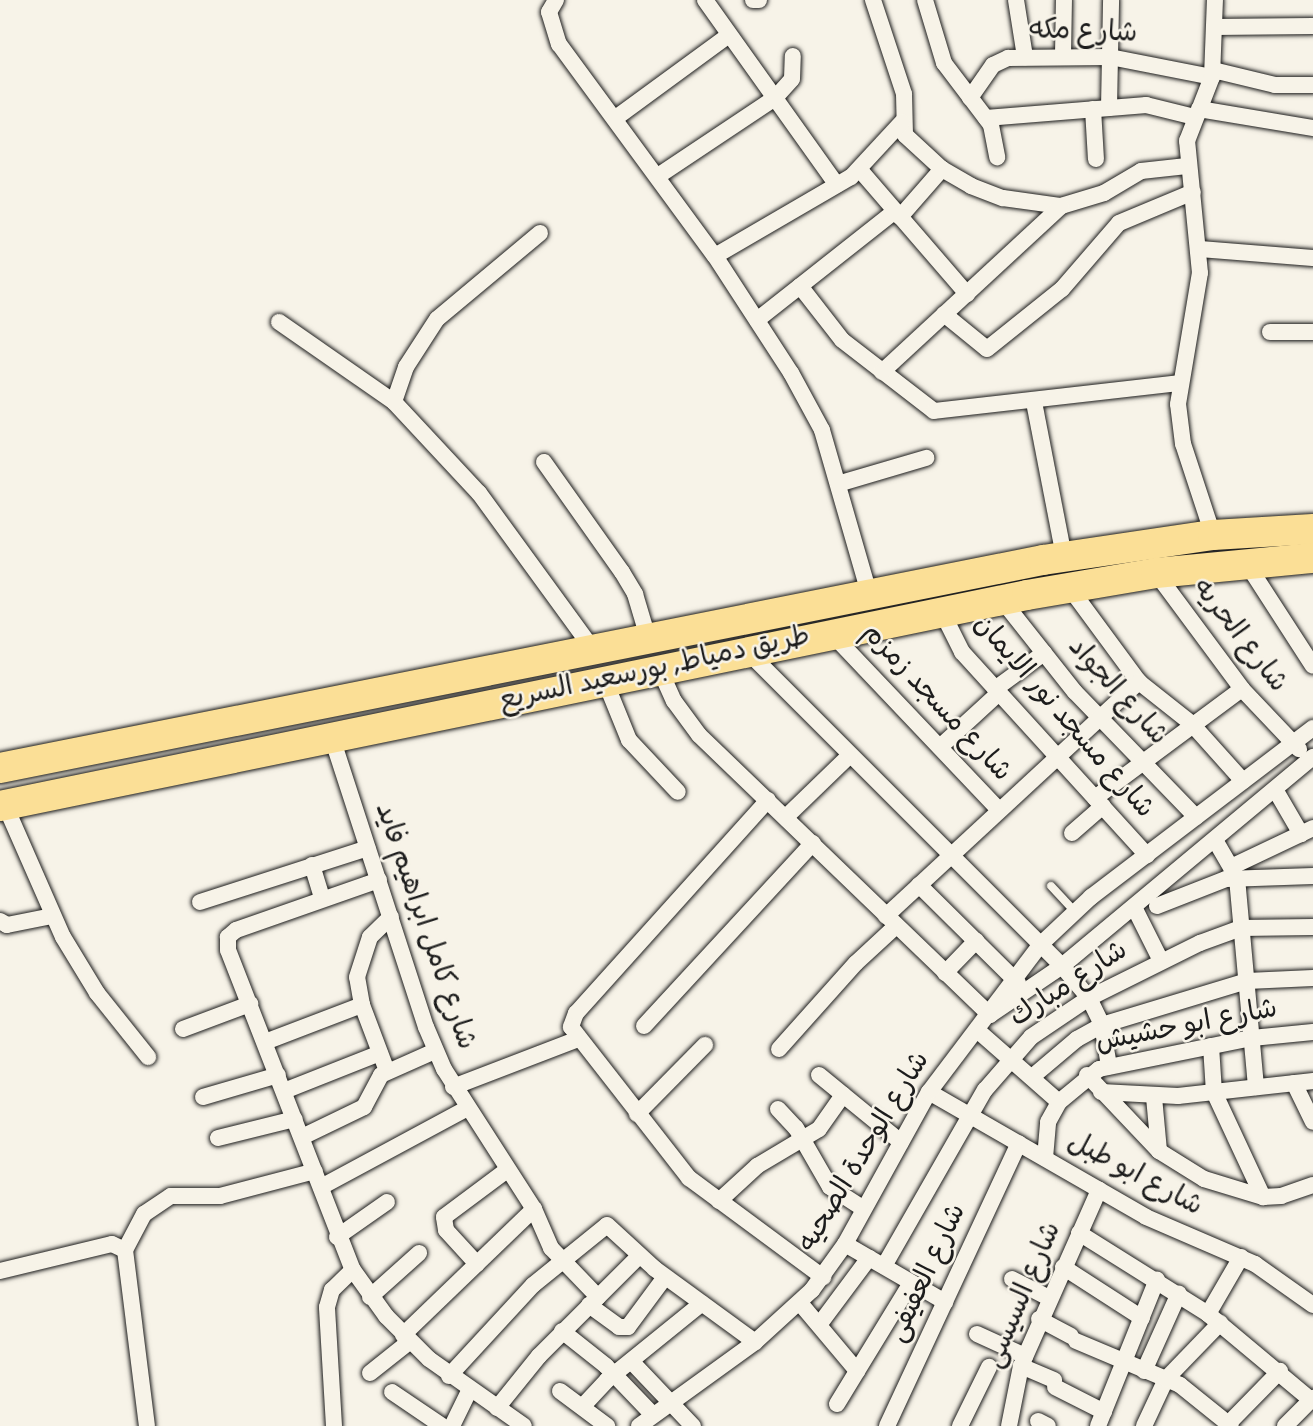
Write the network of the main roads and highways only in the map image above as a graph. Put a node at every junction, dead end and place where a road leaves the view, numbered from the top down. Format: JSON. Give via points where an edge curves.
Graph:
{"nodes":[{"id":1,"x":1313,"y":529,"type":"edge"},
{"id":2,"x":1105,"y":549,"type":"junction"},
{"id":3,"x":1053,"y":558,"type":"junction"},
{"id":4,"x":1313,"y":558,"type":"edge"},
{"id":5,"x":1111,"y":580,"type":"junction"},
{"id":6,"x":1059,"y":589,"type":"junction"},
{"id":7,"x":0,"y":768,"type":"edge"},
{"id":8,"x":2,"y":805,"type":"edge"}],
"edges":[{"from":1,"to":2,"type":"highway","name":"طريق دمياط, بورسعيد السريع","via":[[1213,535]]},
{"from":2,"to":3,"type":"highway","name":"طريق دمياط, بورسعيد السريع"},
{"from":2,"to":5,"type":"highway"},
{"from":3,"to":6,"type":"highway"},
{"from":3,"to":7,"type":"highway","name":"طريق دمياط, بورسعيد السريع"},
{"from":4,"to":5,"type":"highway","name":"طريق دمياط, بورسعيد السريع"},
{"from":5,"to":6,"type":"highway","name":"طريق دمياط, بورسعيد السريع"},
{"from":6,"to":8,"type":"highway","name":"طريق دمياط, بورسعيد السريع"}]}
